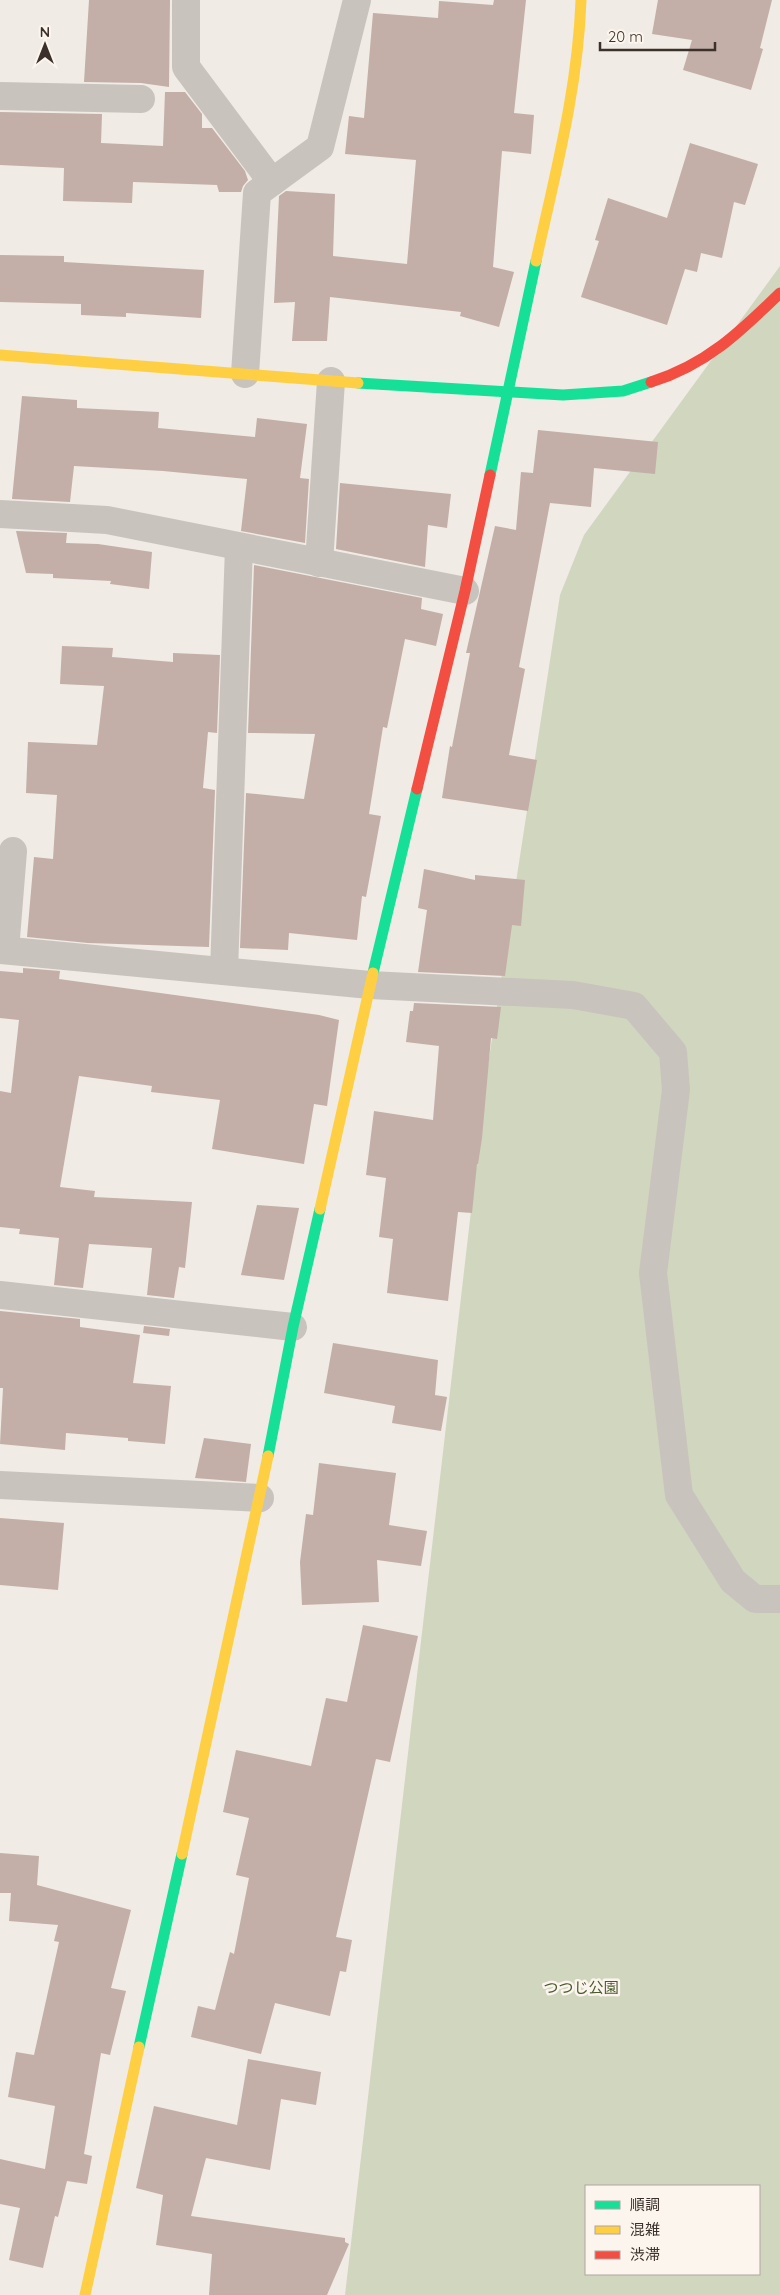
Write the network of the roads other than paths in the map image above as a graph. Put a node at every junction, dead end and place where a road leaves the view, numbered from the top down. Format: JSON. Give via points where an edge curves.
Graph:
{"nodes":[{"id":1,"x":186,"y":0,"type":"edge"},
{"id":2,"x":357,"y":0,"type":"edge"},
{"id":3,"x":581,"y":0,"type":"edge"},
{"id":4,"x":0,"y":96,"type":"edge"},
{"id":5,"x":141,"y":99,"type":"dead end"},
{"id":6,"x":272,"y":182,"type":"junction"},
{"id":7,"x":780,"y":294,"type":"edge"},
{"id":8,"x":0,"y":355,"type":"edge"},
{"id":9,"x":245,"y":374,"type":"junction"},
{"id":10,"x":332,"y":381,"type":"junction"},
{"id":11,"x":508,"y":390,"type":"junction"},
{"id":12,"x":0,"y":514,"type":"edge"},
{"id":13,"x":239,"y":547,"type":"junction"},
{"id":14,"x":319,"y":563,"type":"junction"},
{"id":15,"x":465,"y":591,"type":"junction"},
{"id":16,"x":13,"y":850,"type":"dead end"},
{"id":17,"x":3,"y":950,"type":"edge"},
{"id":18,"x":224,"y":971,"type":"junction"},
{"id":19,"x":370,"y":985,"type":"junction"},
{"id":20,"x":0,"y":1295,"type":"edge"},
{"id":21,"x":293,"y":1327,"type":"junction"},
{"id":22,"x":0,"y":1485,"type":"edge"},
{"id":23,"x":260,"y":1498,"type":"junction"},
{"id":24,"x":780,"y":1600,"type":"edge"},
{"id":25,"x":85,"y":2295,"type":"edge"}],
"edges":[{"from":1,"to":6,"type":"street","via":[[186,66]]},
{"from":2,"to":6,"type":"street","via":[[320,147]]},
{"from":3,"to":11,"type":"street","via":[[580,33],[567,126]]},
{"from":4,"to":5,"type":"street"},
{"from":6,"to":9,"type":"street","via":[[257,193]]},
{"from":7,"to":11,"type":"street","via":[[737,334],[702,360],[671,376],[623,392],[563,395]]},
{"from":8,"to":9,"type":"street"},
{"from":9,"to":10,"type":"street"},
{"from":10,"to":11,"type":"street"},
{"from":10,"to":14,"type":"street"},
{"from":11,"to":15,"type":"street"},
{"from":12,"to":13,"type":"street","via":[[107,520]]},
{"from":13,"to":14,"type":"street"},
{"from":13,"to":18,"type":"street"},
{"from":14,"to":15,"type":"street"},
{"from":15,"to":19,"type":"street"},
{"from":16,"to":17,"type":"street"},
{"from":17,"to":18,"type":"street"},
{"from":18,"to":19,"type":"street"},
{"from":19,"to":21,"type":"street"},
{"from":19,"to":24,"type":"street","via":[[573,996],[634,1006],[673,1052],[676,1090],[653,1273],[680,1495],[733,1581],[754,1600]]},
{"from":20,"to":21,"type":"street"},
{"from":21,"to":23,"type":"street"},
{"from":22,"to":23,"type":"street"},
{"from":23,"to":25,"type":"street"}]}
